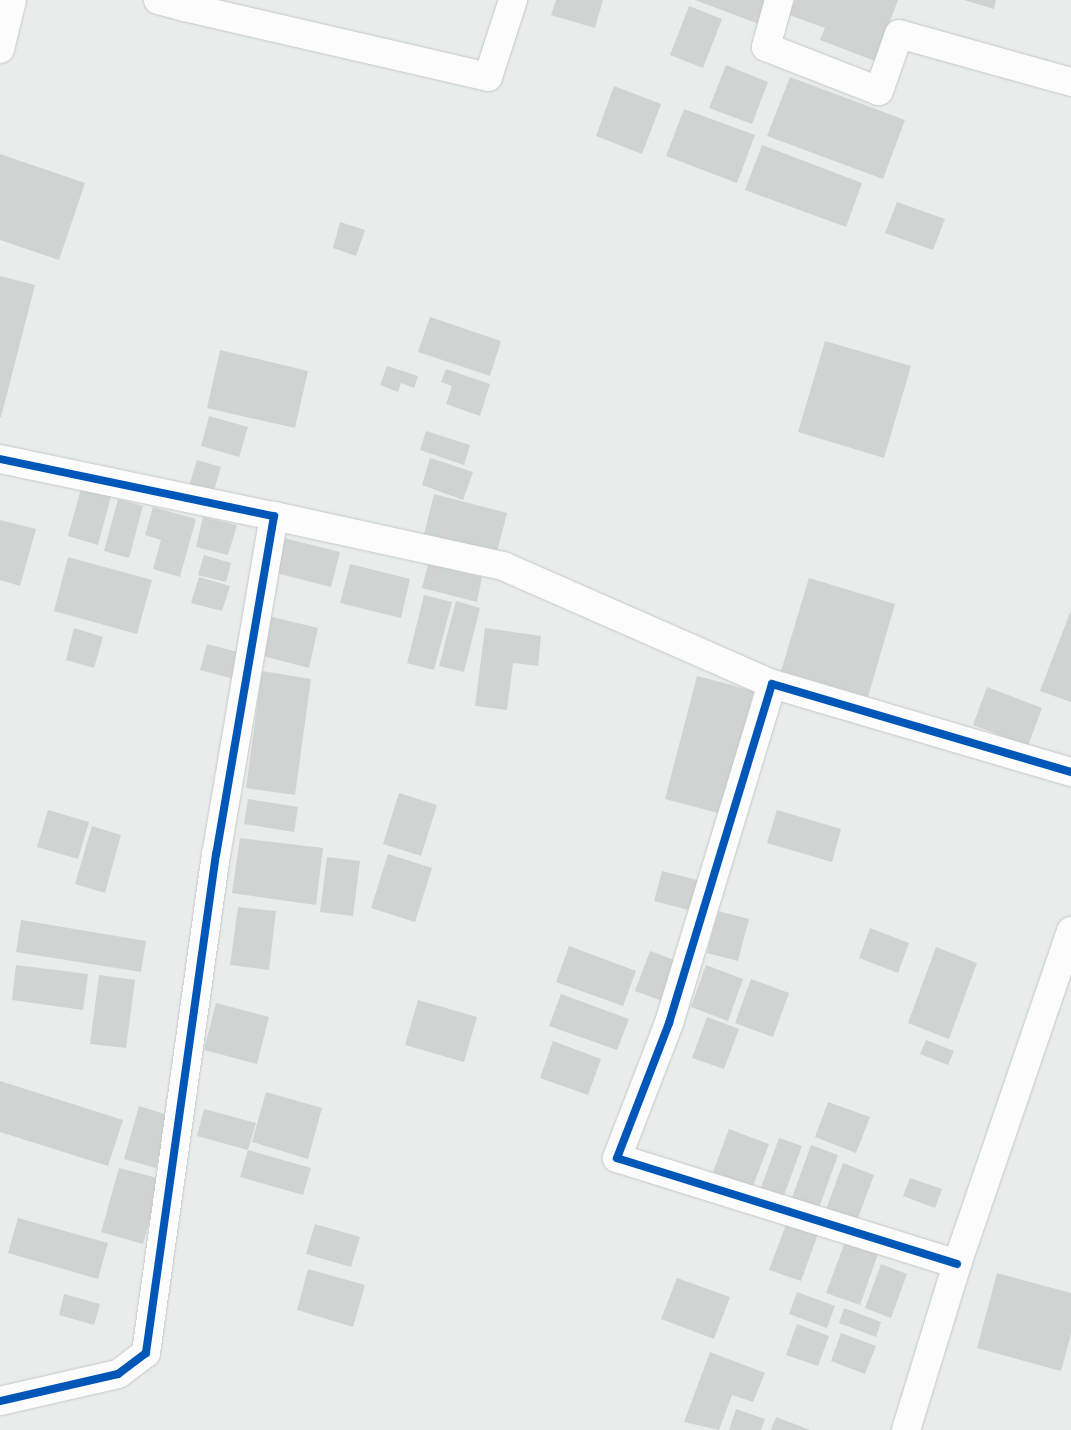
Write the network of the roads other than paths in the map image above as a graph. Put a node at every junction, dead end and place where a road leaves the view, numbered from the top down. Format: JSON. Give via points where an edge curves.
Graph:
{"nodes":[{"id":1,"x":12,"y":0,"type":"edge"},
{"id":2,"x":158,"y":0,"type":"edge"},
{"id":3,"x":513,"y":0,"type":"edge"},
{"id":4,"x":779,"y":0,"type":"edge"},
{"id":5,"x":185,"y":3,"type":"edge"},
{"id":6,"x":0,"y":50,"type":"edge"},
{"id":7,"x":1071,"y":82,"type":"edge"},
{"id":8,"x":0,"y":459,"type":"edge"},
{"id":9,"x":274,"y":516,"type":"junction"},
{"id":10,"x":772,"y":684,"type":"junction"},
{"id":11,"x":1071,"y":772,"type":"edge"},
{"id":12,"x":1071,"y":931,"type":"edge"},
{"id":13,"x":957,"y":1264,"type":"junction"},
{"id":14,"x":0,"y":1402,"type":"edge"},
{"id":15,"x":906,"y":1430,"type":"edge"}],
"edges":[{"from":1,"to":6,"type":"street"},
{"from":2,"to":5,"type":"street"},
{"from":3,"to":5,"type":"street","via":[[488,77]]},
{"from":4,"to":7,"type":"street","via":[[766,47],[879,91],[899,34]]},
{"from":8,"to":9,"type":"street"},
{"from":9,"to":10,"type":"street","via":[[503,566]]},
{"from":9,"to":14,"type":"street","via":[[216,854],[146,1353],[118,1374]]},
{"from":10,"to":11,"type":"street"},
{"from":10,"to":13,"type":"street","via":[[669,1023],[617,1158]]},
{"from":12,"to":13,"type":"street"},
{"from":13,"to":15,"type":"street"}]}
